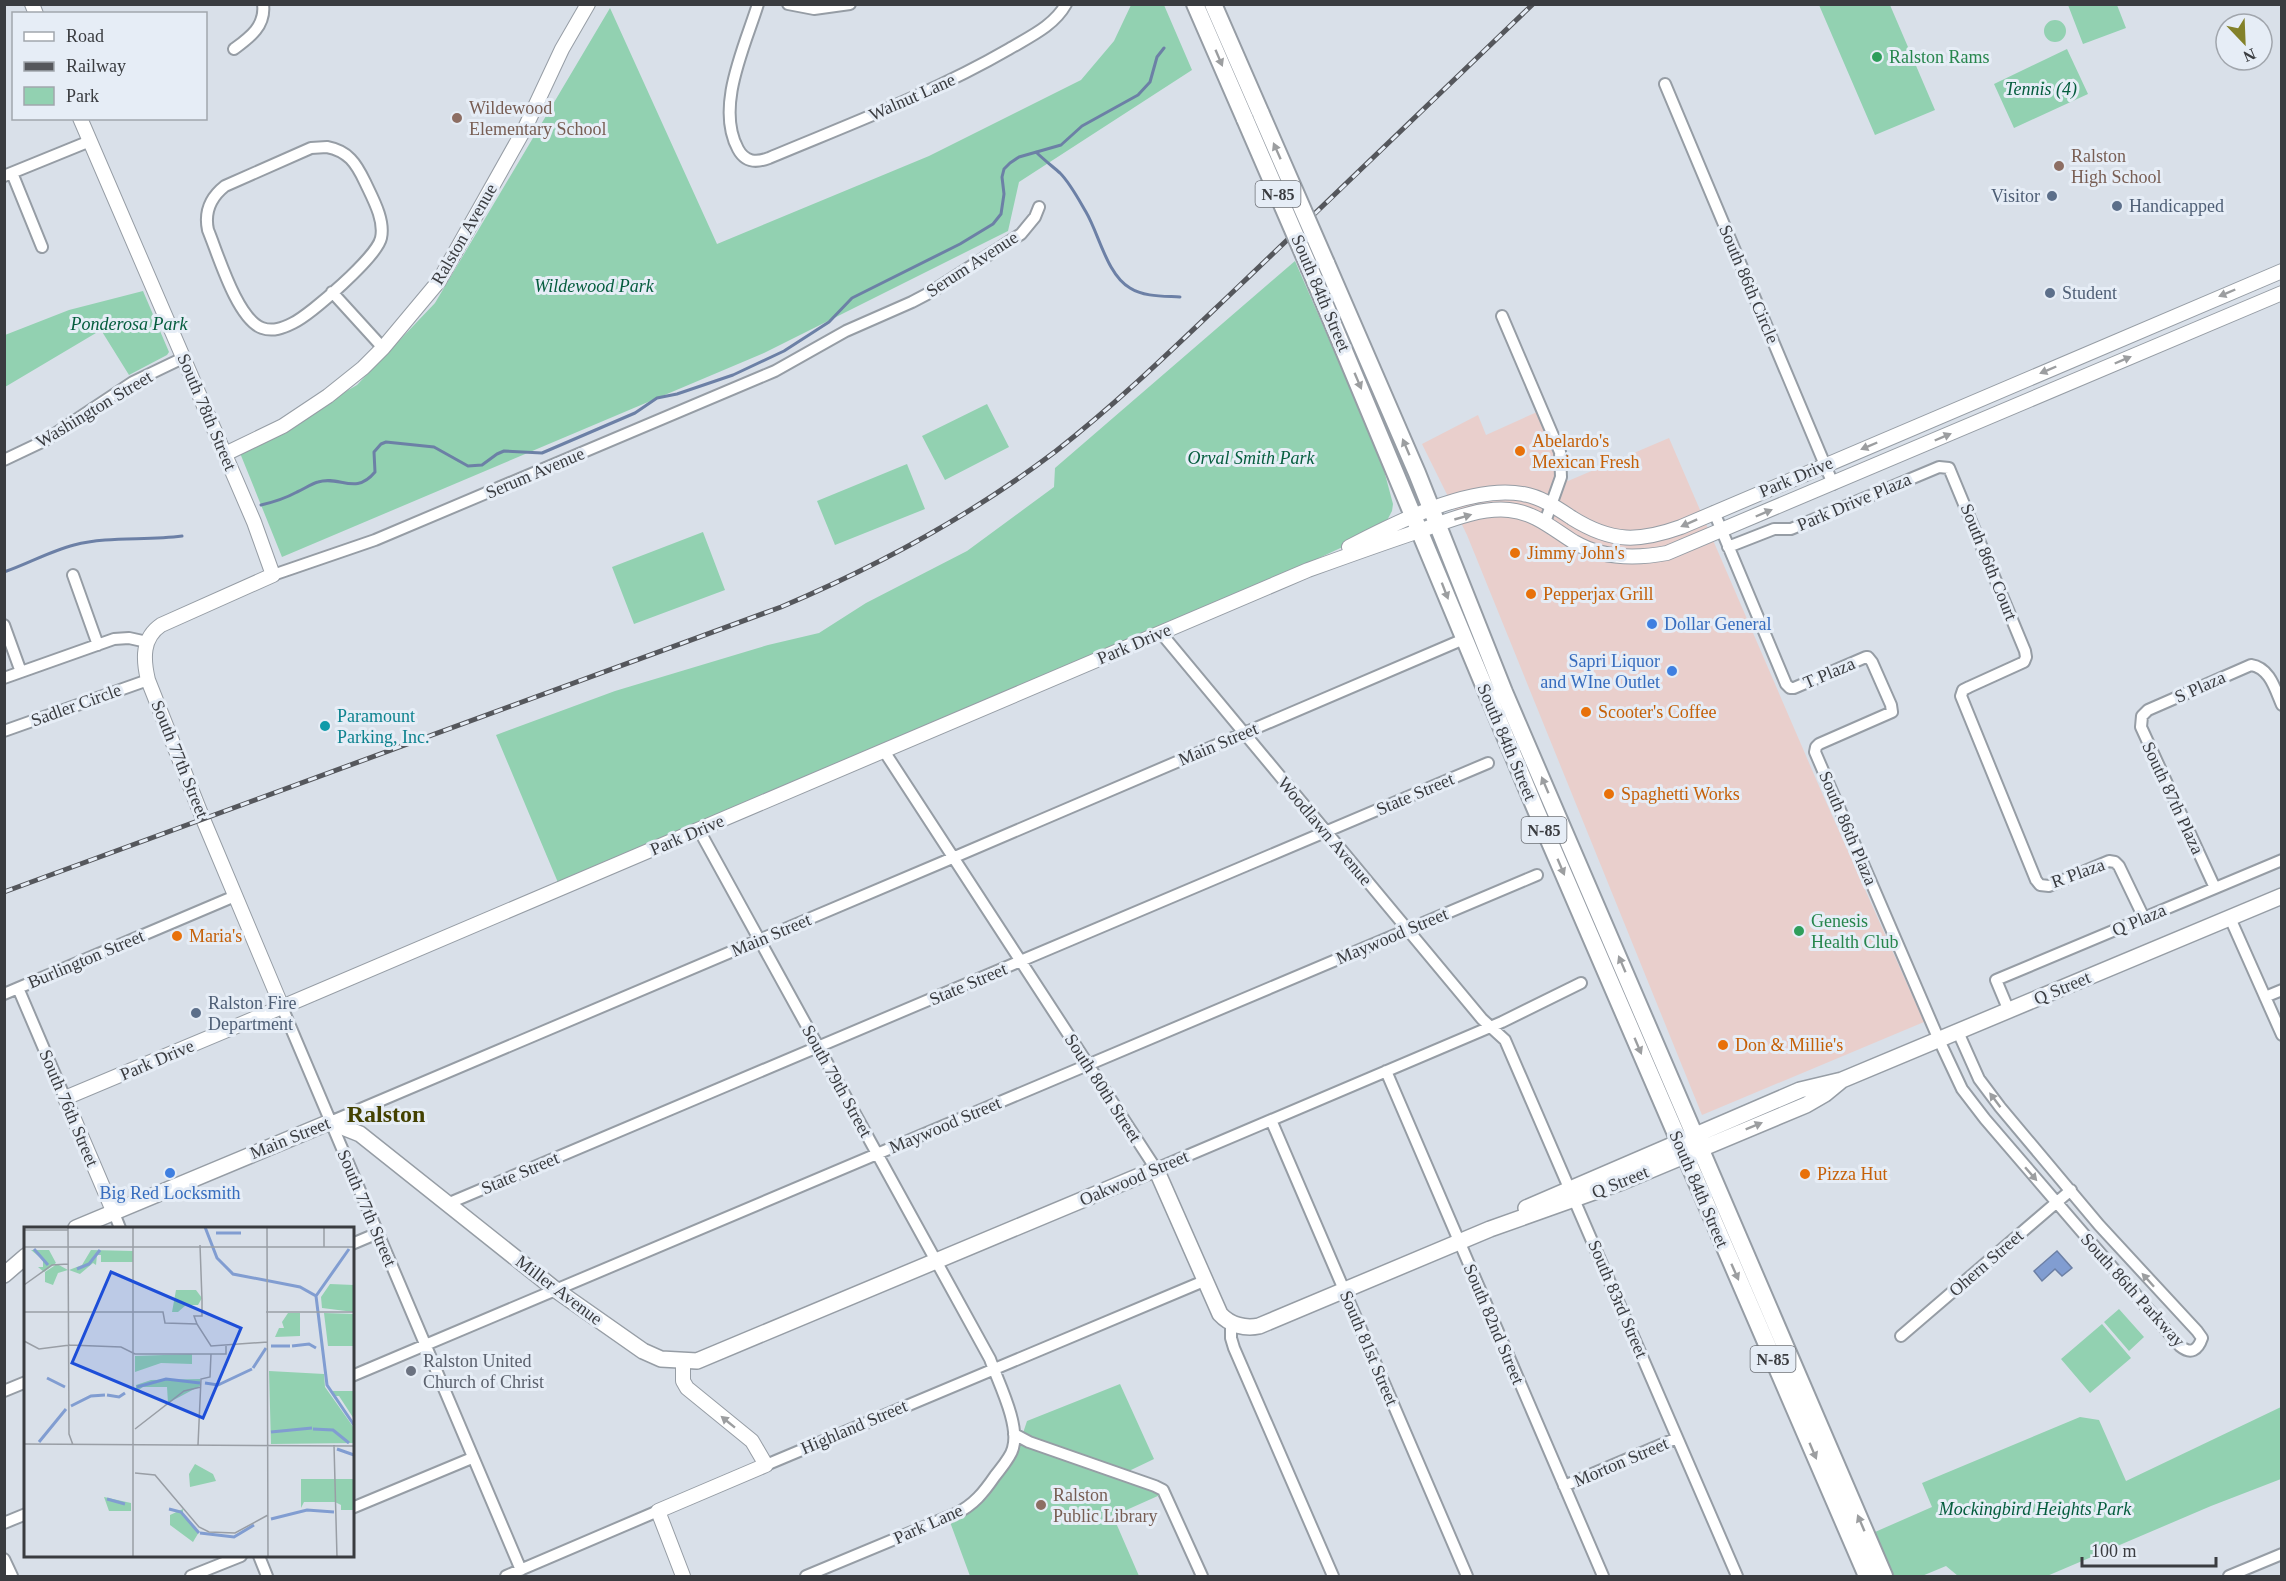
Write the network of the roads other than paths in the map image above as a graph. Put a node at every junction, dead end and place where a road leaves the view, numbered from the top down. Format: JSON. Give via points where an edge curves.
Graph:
{"nodes":[{"id":1,"x":263,"y":4,"type":"edge"},
{"id":2,"x":588,"y":4,"type":"edge"},
{"id":3,"x":758,"y":4,"type":"edge"},
{"id":4,"x":788,"y":4,"type":"edge"},
{"id":5,"x":850,"y":4,"type":"edge"},
{"id":6,"x":1066,"y":4,"type":"edge"},
{"id":7,"x":1195,"y":4,"type":"edge"},
{"id":8,"x":1213,"y":4,"type":"edge"},
{"id":9,"x":234,"y":50,"type":"dead end"},
{"id":10,"x":1665,"y":84,"type":"dead end"},
{"id":11,"x":1253,"y":117,"type":"junction"},
{"id":12,"x":81,"y":120,"type":"edge"},
{"id":13,"x":90,"y":141,"type":"junction"},
{"id":14,"x":8,"y":175,"type":"edge"},
{"id":15,"x":1039,"y":207,"type":"dead end"},
{"id":16,"x":42,"y":247,"type":"dead end"},
{"id":17,"x":1318,"y":266,"type":"junction"},
{"id":18,"x":2282,"y":271,"type":"edge"},
{"id":19,"x":332,"y":292,"type":"junction"},
{"id":20,"x":2282,"y":293,"type":"edge"},
{"id":21,"x":1502,"y":316,"type":"dead end"},
{"id":22,"x":383,"y":348,"type":"junction"},
{"id":23,"x":183,"y":358,"type":"junction"},
{"id":24,"x":225,"y":454,"type":"junction"},
{"id":25,"x":4,"y":460,"type":"edge"},
{"id":26,"x":1824,"y":465,"type":"junction"},
{"id":27,"x":1946,"y":467,"type":"joint"},
{"id":28,"x":1833,"y":484,"type":"junction"},
{"id":29,"x":1553,"y":506,"type":"junction"},
{"id":30,"x":1714,"y":512,"type":"junction"},
{"id":31,"x":1435,"y":517,"type":"junction"},
{"id":32,"x":1545,"y":522,"type":"junction"},
{"id":33,"x":1418,"y":524,"type":"junction"},
{"id":34,"x":1721,"y":531,"type":"junction"},
{"id":35,"x":1728,"y":547,"type":"junction"},
{"id":36,"x":73,"y":575,"type":"dead end"},
{"id":37,"x":273,"y":575,"type":"junction"},
{"id":38,"x":4,"y":625,"type":"edge"},
{"id":39,"x":1161,"y":633,"type":"junction"},
{"id":40,"x":1464,"y":639,"type":"junction"},
{"id":41,"x":147,"y":642,"type":"junction"},
{"id":42,"x":98,"y":645,"type":"junction"},
{"id":43,"x":21,"y":672,"type":"junction"},
{"id":44,"x":4,"y":678,"type":"edge"},
{"id":45,"x":148,"y":680,"type":"junction"},
{"id":46,"x":2282,"y":705,"type":"edge"},
{"id":47,"x":2148,"y":710,"type":"joint"},
{"id":48,"x":4,"y":731,"type":"edge"},
{"id":49,"x":1243,"y":733,"type":"junction"},
{"id":50,"x":1816,"y":747,"type":"joint"},
{"id":51,"x":884,"y":751,"type":"junction"},
{"id":52,"x":1488,"y":763,"type":"dead end"},
{"id":53,"x":699,"y":830,"type":"junction"},
{"id":54,"x":1325,"y":831,"type":"junction"},
{"id":55,"x":953,"y":858,"type":"junction"},
{"id":56,"x":2282,"y":860,"type":"edge"},
{"id":57,"x":1537,"y":875,"type":"dead end"},
{"id":58,"x":2040,"y":885,"type":"joint"},
{"id":59,"x":2215,"y":888,"type":"junction"},
{"id":60,"x":235,"y":896,"type":"junction"},
{"id":61,"x":2282,"y":896,"type":"edge"},
{"id":62,"x":2144,"y":918,"type":"junction"},
{"id":63,"x":2230,"y":918,"type":"junction"},
{"id":64,"x":1408,"y":930,"type":"junction"},
{"id":65,"x":759,"y":940,"type":"junction"},
{"id":66,"x":1021,"y":962,"type":"junction"},
{"id":67,"x":1581,"y":983,"type":"dead end"},
{"id":68,"x":18,"y":988,"type":"junction"},
{"id":69,"x":2282,"y":990,"type":"edge"},
{"id":70,"x":4,"y":994,"type":"edge"},
{"id":71,"x":2265,"y":997,"type":"junction"},
{"id":72,"x":282,"y":1007,"type":"junction"},
{"id":73,"x":2009,"y":1011,"type":"junction"},
{"id":74,"x":1491,"y":1027,"type":"junction"},
{"id":75,"x":1958,"y":1032,"type":"junction"},
{"id":76,"x":2282,"y":1035,"type":"edge"},
{"id":77,"x":1939,"y":1040,"type":"junction"},
{"id":78,"x":818,"y":1047,"type":"junction"},
{"id":79,"x":1088,"y":1065,"type":"junction"},
{"id":80,"x":1974,"y":1067,"type":"junction"},
{"id":81,"x":1386,"y":1071,"type":"junction"},
{"id":82,"x":1956,"y":1076,"type":"junction"},
{"id":83,"x":65,"y":1098,"type":"junction"},
{"id":84,"x":2011,"y":1119,"type":"junction"},
{"id":85,"x":1271,"y":1120,"type":"junction"},
{"id":86,"x":330,"y":1122,"type":"junction"},
{"id":87,"x":1996,"y":1132,"type":"junction"},
{"id":88,"x":1689,"y":1145,"type":"junction"},
{"id":89,"x":877,"y":1154,"type":"junction"},
{"id":90,"x":1156,"y":1169,"type":"junction"},
{"id":91,"x":2071,"y":1190,"type":"junction"},
{"id":92,"x":1573,"y":1194,"type":"junction"},
{"id":93,"x":2055,"y":1202,"type":"junction"},
{"id":94,"x":447,"y":1204,"type":"junction"},
{"id":95,"x":114,"y":1213,"type":"junction"},
{"id":96,"x":2099,"y":1226,"type":"junction"},
{"id":97,"x":79,"y":1227,"type":"edge"},
{"id":98,"x":120,"y":1227,"type":"edge"},
{"id":99,"x":378,"y":1233,"type":"junction"},
{"id":100,"x":2087,"y":1239,"type":"junction"},
{"id":101,"x":354,"y":1243,"type":"edge"},
{"id":102,"x":1459,"y":1243,"type":"junction"},
{"id":103,"x":24,"y":1258,"type":"edge"},
{"id":104,"x":937,"y":1261,"type":"junction"},
{"id":105,"x":4,"y":1275,"type":"edge"},
{"id":106,"x":1204,"y":1281,"type":"junction"},
{"id":107,"x":556,"y":1290,"type":"junction"},
{"id":108,"x":1344,"y":1291,"type":"junction"},
{"id":109,"x":2166,"y":1299,"type":"junction"},
{"id":110,"x":2151,"y":1312,"type":"junction"},
{"id":111,"x":1231,"y":1321,"type":"junction"},
{"id":112,"x":1901,"y":1336,"type":"dead end"},
{"id":113,"x":425,"y":1345,"type":"junction"},
{"id":114,"x":683,"y":1362,"type":"junction"},
{"id":115,"x":994,"y":1369,"type":"junction"},
{"id":116,"x":354,"y":1375,"type":"edge"},
{"id":117,"x":24,"y":1383,"type":"edge"},
{"id":118,"x":4,"y":1391,"type":"edge"},
{"id":119,"x":1014,"y":1434,"type":"junction"},
{"id":120,"x":1677,"y":1438,"type":"junction"},
{"id":121,"x":472,"y":1458,"type":"junction"},
{"id":122,"x":766,"y":1465,"type":"junction"},
{"id":123,"x":1564,"y":1486,"type":"junction"},
{"id":124,"x":354,"y":1507,"type":"edge"},
{"id":125,"x":658,"y":1511,"type":"junction"},
{"id":126,"x":24,"y":1515,"type":"edge"},
{"id":127,"x":4,"y":1523,"type":"edge"},
{"id":128,"x":2282,"y":1554,"type":"edge"},
{"id":129,"x":238,"y":1557,"type":"edge"},
{"id":130,"x":258,"y":1557,"type":"edge"},
{"id":131,"x":4,"y":1559,"type":"edge"},
{"id":132,"x":521,"y":1570,"type":"junction"},
{"id":133,"x":12,"y":1576,"type":"edge"},
{"id":134,"x":191,"y":1576,"type":"edge"},
{"id":135,"x":267,"y":1576,"type":"edge"},
{"id":136,"x":506,"y":1576,"type":"edge"},
{"id":137,"x":683,"y":1576,"type":"edge"},
{"id":138,"x":806,"y":1576,"type":"edge"},
{"id":139,"x":1202,"y":1576,"type":"edge"},
{"id":140,"x":1333,"y":1576,"type":"edge"},
{"id":141,"x":1467,"y":1576,"type":"edge"},
{"id":142,"x":1603,"y":1576,"type":"edge"},
{"id":143,"x":1737,"y":1576,"type":"edge"},
{"id":144,"x":1867,"y":1576,"type":"edge"},
{"id":145,"x":1884,"y":1576,"type":"edge"},
{"id":146,"x":2229,"y":1576,"type":"edge"}],
"edges":[{"from":1,"to":9,"type":"street","via":[[262,21],[256,31]]},
{"from":2,"to":22,"type":"street","name":"Ralston Avenue","via":[[525,128],[439,281]]},
{"from":3,"to":6,"type":"street","name":"Walnut Lane","via":[[730,98],[733,138],[745,158],[756,162],[955,78],[1040,30]]},
{"from":4,"to":5,"type":"street","via":[[814,9]]},
{"from":7,"to":11,"type":"main road","name":"South 84th Street","number":"N-85","one_way":true},
{"from":8,"to":11,"type":"main road","name":"South 84th Street","number":"N-85"},
{"from":10,"to":26,"type":"street","name":"South 86th Circle"},
{"from":11,"to":17,"type":"main road","name":"South 84th Street","number":"N-85","bridge":true},
{"from":12,"to":13,"type":"street","name":"South 78th Street"},
{"from":13,"to":14,"type":"street"},
{"from":13,"to":23,"type":"street","name":"South 78th Street"},
{"from":14,"to":16,"type":"street"},
{"from":15,"to":37,"type":"street","name":"Serum Avenue","via":[[1021,234],[931,292],[846,331],[775,371],[375,540]]},
{"from":31,"to":17,"type":"main road","name":"South 84th Street","number":"N-85","one_way":true},
{"from":17,"to":33,"type":"main road","name":"South 84th Street","number":"N-85","one_way":true},
{"from":18,"to":26,"type":"street","name":"Park Drive","one_way":true},
{"from":19,"to":19,"type":"street","via":[[299,320],[276,330],[261,328],[246,315],[208,230],[207,210],[216,194],[225,186],[312,148],[336,149],[352,159],[381,219],[381,238],[373,255]]},
{"from":19,"to":22,"type":"street"},
{"from":28,"to":20,"type":"street","name":"Park Drive","one_way":true},
{"from":21,"to":29,"type":"street","via":[[1560,452],[1562,470]]},
{"from":22,"to":24,"type":"street","name":"Ralston Avenue","via":[[361,370],[310,408]]},
{"from":23,"to":24,"type":"street","name":"South 78th Street"},
{"from":23,"to":25,"type":"street","name":"Washington Street","via":[[133,382],[44,441]]},
{"from":24,"to":37,"type":"street","name":"South 78th Street"},
{"from":26,"to":28,"type":"street","name":"South 86th Circle"},
{"from":26,"to":30,"type":"street","name":"Park Drive"},
{"from":27,"to":35,"type":"street","name":"Park Drive Plaza","via":[[1791,529],[1774,529]]},
{"from":27,"to":58,"type":"street","name":"South 86th Court","via":[[1951,471],[2025,651],[2022,664],[1969,687],[1961,693],[1961,700]]},
{"from":34,"to":28,"type":"street","name":"Park Drive","one_way":true},
{"from":30,"to":29,"type":"street","name":"Park Drive","one_way":true,"via":[[1655,536],[1623,538],[1602,534]]},
{"from":29,"to":31,"type":"street","name":"Park Drive","via":[[1525,494],[1502,492],[1470,497]]},
{"from":29,"to":32,"type":"street"},
{"from":30,"to":34,"type":"street"},
{"from":31,"to":32,"type":"street","name":"Park Drive","one_way":true,"via":[[1509,510]]},
{"from":31,"to":33,"type":"street","name":"Park Drive"},
{"from":88,"to":31,"type":"main road","name":"South 84th Street","number":"N-85","one_way":true},
{"from":32,"to":34,"type":"street","name":"Park Drive","via":[[1588,549],[1622,556],[1667,553]]},
{"from":33,"to":39,"type":"street","name":"Park Drive","via":[[1363,540],[1308,570]]},
{"from":33,"to":40,"type":"main road","name":"South 84th Street","number":"N-85","one_way":true},
{"from":34,"to":35,"type":"street"},
{"from":35,"to":50,"type":"street","name":"T Plaza","via":[[1790,688],[1868,657],[1891,705],[1892,712]]},
{"from":36,"to":42,"type":"street"},
{"from":37,"to":41,"type":"street","name":"Serum Avenue","via":[[161,625]]},
{"from":38,"to":43,"type":"street"},
{"from":39,"to":49,"type":"street","name":"Woodlawn Avenue"},
{"from":39,"to":51,"type":"street","name":"Park Drive"},
{"from":40,"to":49,"type":"street","name":"Main Street"},
{"from":40,"to":88,"type":"main road","name":"South 84th Street","number":"N-85","one_way":true},
{"from":41,"to":42,"type":"street","via":[[123,638]]},
{"from":41,"to":45,"type":"street","name":"South 77th Street","via":[[144,658]]},
{"from":42,"to":43,"type":"street"},
{"from":43,"to":44,"type":"street"},
{"from":45,"to":48,"type":"street","name":"Sadler Circle"},
{"from":45,"to":60,"type":"street","name":"South 77th Street"},
{"from":46,"to":47,"type":"street","name":"S Plaza","via":[[2266,672],[2251,665]]},
{"from":47,"to":59,"type":"street","name":"South 87th Plaza","via":[[2142,716],[2141,727]]},
{"from":49,"to":54,"type":"street","name":"Woodlawn Avenue"},
{"from":49,"to":55,"type":"street","name":"Main Street"},
{"from":50,"to":77,"type":"street","name":"South 86th Plaza"},
{"from":51,"to":53,"type":"street","name":"Park Drive"},
{"from":51,"to":55,"type":"street","name":"South 80th Street"},
{"from":52,"to":54,"type":"street","name":"State Street"},
{"from":53,"to":65,"type":"street","name":"South 79th Street"},
{"from":53,"to":72,"type":"street","name":"Park Drive"},
{"from":54,"to":64,"type":"street","name":"Woodlawn Avenue"},
{"from":54,"to":66,"type":"street","name":"State Street"},
{"from":55,"to":65,"type":"street","name":"Main Street"},
{"from":55,"to":66,"type":"street","name":"South 80th Street"},
{"from":56,"to":59,"type":"street","name":"Q Plaza"},
{"from":57,"to":64,"type":"street","name":"Maywood Street"},
{"from":58,"to":62,"type":"street","name":"R Plaza","via":[[2049,886],[2115,862]]},
{"from":59,"to":62,"type":"street","name":"Q Plaza"},
{"from":60,"to":68,"type":"street","name":"Burlington Street"},
{"from":60,"to":72,"type":"street","name":"South 77th Street"},
{"from":61,"to":63,"type":"main road","name":"Q Street"},
{"from":62,"to":73,"type":"street","name":"Q Plaza","via":[[1996,980]]},
{"from":63,"to":71,"type":"street"},
{"from":63,"to":73,"type":"main road","name":"Q Street"},
{"from":64,"to":74,"type":"street","name":"Woodlawn Avenue"},
{"from":64,"to":79,"type":"street","name":"Maywood Street"},
{"from":65,"to":78,"type":"street","name":"South 79th Street"},
{"from":65,"to":86,"type":"street","name":"Main Street"},
{"from":66,"to":78,"type":"street","name":"State Street"},
{"from":66,"to":79,"type":"street","name":"South 80th Street"},
{"from":67,"to":74,"type":"street","name":"Oakwood Street"},
{"from":68,"to":70,"type":"street","name":"Burlington Street"},
{"from":68,"to":83,"type":"street","name":"South 76th Street"},
{"from":69,"to":71,"type":"street"},
{"from":71,"to":76,"type":"street"},
{"from":72,"to":83,"type":"street","name":"Park Drive"},
{"from":72,"to":86,"type":"street","name":"South 77th Street"},
{"from":73,"to":75,"type":"main road","name":"Q Street"},
{"from":74,"to":81,"type":"street","name":"Oakwood Street"},
{"from":74,"to":92,"type":"street","name":"South 83rd Street","via":[[1505,1040]]},
{"from":75,"to":77,"type":"main road","name":"Q Street"},
{"from":75,"to":80,"type":"street","name":"South 86th Parkway"},
{"from":77,"to":82,"type":"street","name":"South 86th Parkway"},
{"from":77,"to":88,"type":"main road","name":"Q Street","via":[[1842,1080],[1806,1104]]},
{"from":78,"to":89,"type":"street","name":"South 79th Street"},
{"from":78,"to":94,"type":"street","name":"State Street"},
{"from":79,"to":89,"type":"street","name":"Maywood Street"},
{"from":79,"to":90,"type":"street","name":"South 80th Street"},
{"from":80,"to":82,"type":"street"},
{"from":84,"to":80,"type":"street","name":"South 86th Parkway","one_way":true},
{"from":81,"to":85,"type":"street","name":"Oakwood Street"},
{"from":81,"to":102,"type":"street","name":"South 82nd Street"},
{"from":82,"to":87,"type":"street","name":"South 86th Parkway"},
{"from":83,"to":95,"type":"street","name":"South 76th Street"},
{"from":84,"to":87,"type":"street"},
{"from":84,"to":91,"type":"street","name":"South 86th Parkway"},
{"from":85,"to":90,"type":"street","name":"Oakwood Street"},
{"from":85,"to":108,"type":"street","name":"South 81st Street"},
{"from":86,"to":94,"type":"main road","name":"Miller Avenue","via":[[360,1134]]},
{"from":86,"to":95,"type":"main road","name":"Main Street"},
{"from":86,"to":99,"type":"street","name":"South 77th Street"},
{"from":87,"to":93,"type":"street","name":"South 86th Parkway","one_way":true},
{"from":88,"to":92,"type":"main road","name":"Q Street"},
{"from":88,"to":144,"type":"main road","name":"South 84th Street","number":"N-85","one_way":true},
{"from":145,"to":88,"type":"main road","name":"South 84th Street","number":"N-85","one_way":true},
{"from":89,"to":104,"type":"street","name":"South 79th Street"},
{"from":89,"to":107,"type":"street","name":"Maywood Street"},
{"from":90,"to":104,"type":"main road","name":"Oakwood Street"},
{"from":90,"to":106,"type":"main road","name":"South 80th Street"},
{"from":91,"to":93,"type":"street","name":"Ohern Street"},
{"from":91,"to":96,"type":"street","name":"South 86th Parkway"},
{"from":92,"to":102,"type":"main road","name":"Q Street"},
{"from":92,"to":120,"type":"street","name":"South 83rd Street"},
{"from":93,"to":100,"type":"street","name":"South 86th Parkway"},
{"from":93,"to":112,"type":"street","name":"Ohern Street"},
{"from":94,"to":107,"type":"main road","name":"Miller Avenue"},
{"from":95,"to":97,"type":"main road","name":"Main Street"},
{"from":95,"to":98,"type":"street","name":"South 76th Street"},
{"from":96,"to":100,"type":"street"},
{"from":109,"to":96,"type":"street","name":"South 86th Parkway","one_way":true},
{"from":99,"to":101,"type":"street"},
{"from":99,"to":113,"type":"street","name":"South 77th Street"},
{"from":100,"to":110,"type":"street","name":"South 86th Parkway"},
{"from":102,"to":108,"type":"main road","name":"Q Street"},
{"from":102,"to":123,"type":"street","name":"South 82nd Street"},
{"from":103,"to":105,"type":"main road"},
{"from":104,"to":114,"type":"main road","name":"Oakwood Street","via":[[711,1356]]},
{"from":104,"to":115,"type":"street","name":"South 79th Street"},
{"from":106,"to":111,"type":"main road","name":"South 80th Street","via":[[1220,1314]]},
{"from":106,"to":115,"type":"street","name":"Highland Street"},
{"from":107,"to":113,"type":"street","name":"Maywood Street"},
{"from":107,"to":114,"type":"main road","name":"Miller Avenue","via":[[643,1352]]},
{"from":108,"to":111,"type":"main road","name":"Q Street","via":[[1259,1326],[1244,1328]]},
{"from":108,"to":141,"type":"street","name":"South 81st Street"},
{"from":109,"to":110,"type":"street"},
{"from":109,"to":110,"type":"street","name":"South 86th Parkway","via":[[2202,1338],[2199,1347],[2186,1351]]},
{"from":111,"to":140,"type":"street","via":[[1234,1348]]},
{"from":113,"to":116,"type":"street","name":"Maywood Street"},
{"from":113,"to":121,"type":"street","name":"South 77th Street"},
{"from":122,"to":114,"type":"street","one_way":true,"via":[[752,1441],[687,1388]]},
{"from":115,"to":119,"type":"street","name":"South 79th Street"},
{"from":115,"to":122,"type":"street","name":"Highland Street"},
{"from":117,"to":118,"type":"street"},
{"from":119,"to":138,"type":"street","name":"Park Lane","via":[[1013,1449],[973,1503]]},
{"from":119,"to":139,"type":"street","via":[[1163,1490]]},
{"from":120,"to":123,"type":"street","name":"Morton Street"},
{"from":120,"to":143,"type":"street","name":"South 83rd Street"},
{"from":121,"to":124,"type":"street"},
{"from":121,"to":132,"type":"street","name":"South 77th Street"},
{"from":122,"to":125,"type":"street","name":"Highland Street"},
{"from":123,"to":142,"type":"street","name":"South 82nd Street"},
{"from":125,"to":132,"type":"street","name":"Highland Street"},
{"from":125,"to":137,"type":"street"},
{"from":126,"to":127,"type":"street"},
{"from":128,"to":146,"type":"street"},
{"from":129,"to":134,"type":"street"},
{"from":130,"to":135,"type":"street"},
{"from":131,"to":133,"type":"street"},
{"from":132,"to":136,"type":"street","name":"Highland Street"}]}
